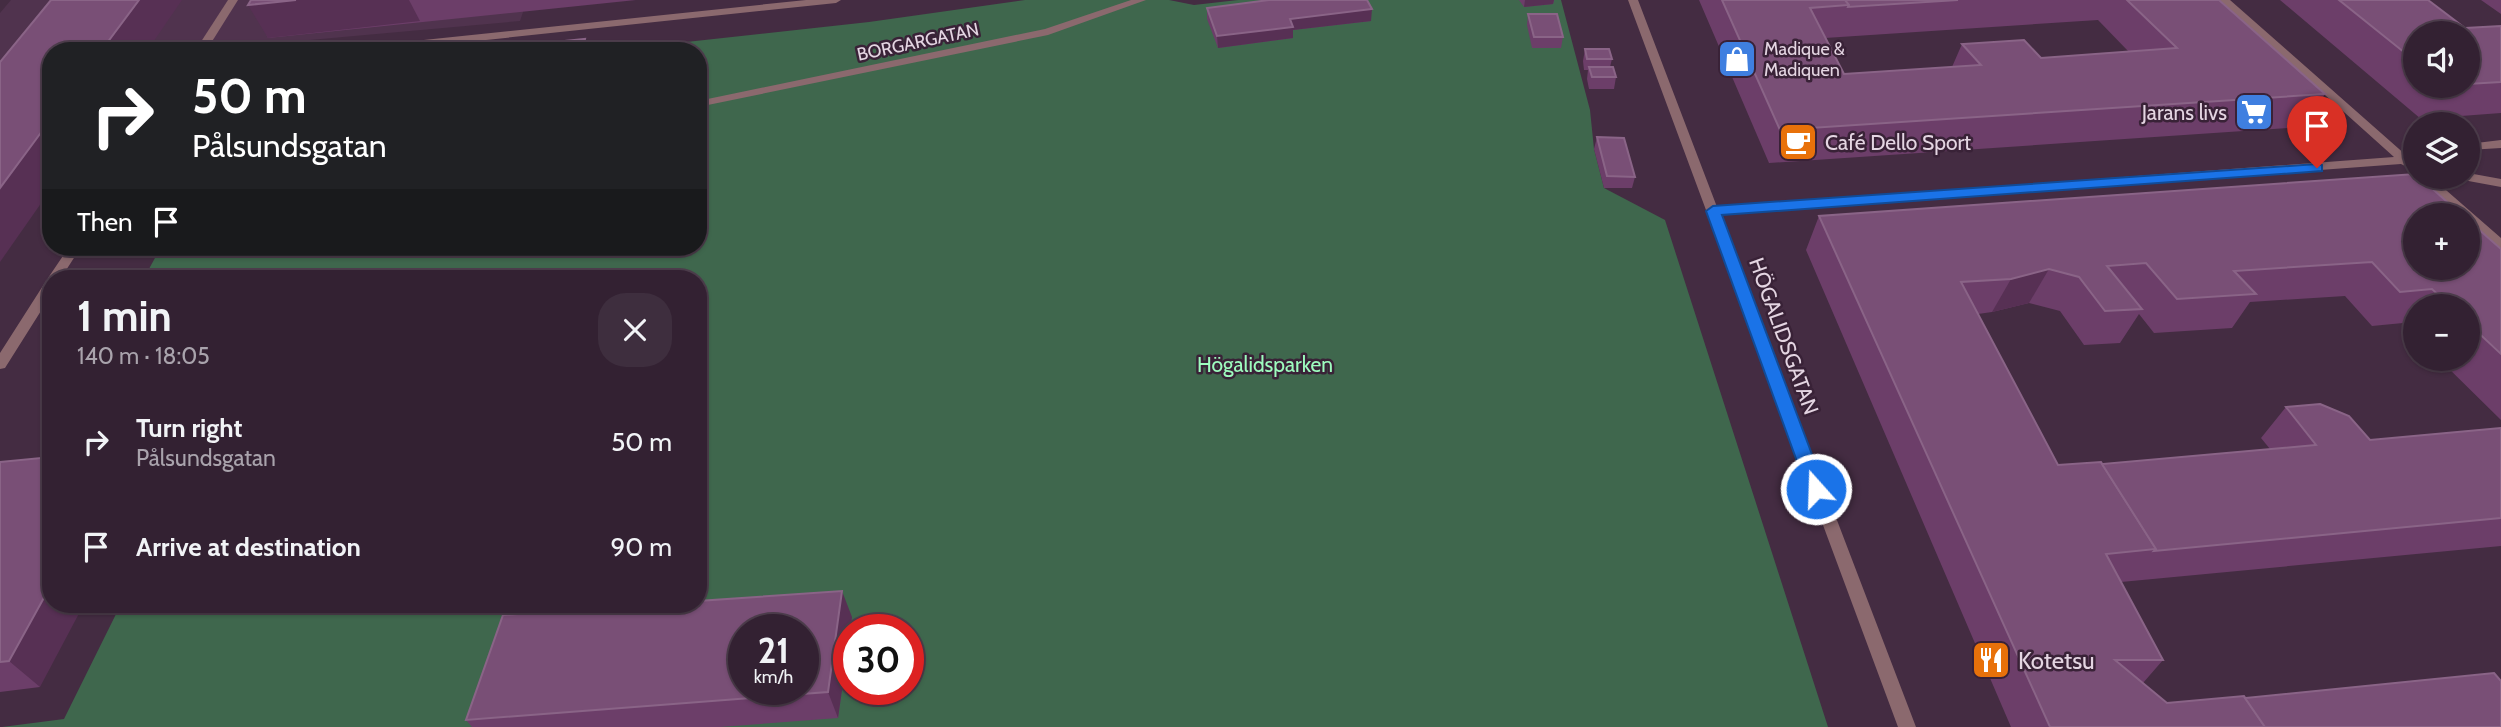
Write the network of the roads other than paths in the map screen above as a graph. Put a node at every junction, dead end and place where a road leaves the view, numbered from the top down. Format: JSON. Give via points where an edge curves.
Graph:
{"nodes":[{"id":1,"x":233,"y":0,"type":"edge"},
{"id":2,"x":836,"y":0,"type":"edge"},
{"id":3,"x":1141,"y":0,"type":"edge"},
{"id":4,"x":1633,"y":0,"type":"edge"},
{"id":5,"x":2224,"y":0,"type":"edge"},
{"id":6,"x":206,"y":42,"type":"edge"},
{"id":7,"x":433,"y":42,"type":"edge"},
{"id":8,"x":707,"y":102,"type":"edge"},
{"id":9,"x":2501,"y":144,"type":"edge"},
{"id":10,"x":2480,"y":146,"type":"edge"},
{"id":11,"x":2403,"y":154,"type":"edge"},
{"id":12,"x":2403,"y":164,"type":"edge"},
{"id":13,"x":2480,"y":179,"type":"edge"},
{"id":14,"x":2501,"y":183,"type":"edge"},
{"id":15,"x":2438,"y":189,"type":"edge"},
{"id":16,"x":1713,"y":211,"type":"junction"},
{"id":17,"x":2501,"y":245,"type":"edge"},
{"id":18,"x":42,"y":298,"type":"edge"},
{"id":19,"x":0,"y":364,"type":"edge"},
{"id":20,"x":1907,"y":727,"type":"edge"}],
"edges":[{"from":1,"to":6,"type":"street"},
{"from":2,"to":7,"type":"street"},
{"from":3,"to":8,"type":"street","name":"BORGARGATAN","via":[[1048,32]]},
{"from":4,"to":16,"type":"street","name":"HÖGALIDSGATAN"},
{"from":5,"to":11,"type":"street"},
{"from":9,"to":10,"type":"street"},
{"from":12,"to":16,"type":"street"},
{"from":13,"to":14,"type":"street"},
{"from":15,"to":17,"type":"street"},
{"from":16,"to":20,"type":"street","name":"HÖGALIDSGATAN"},
{"from":18,"to":19,"type":"street"}]}
